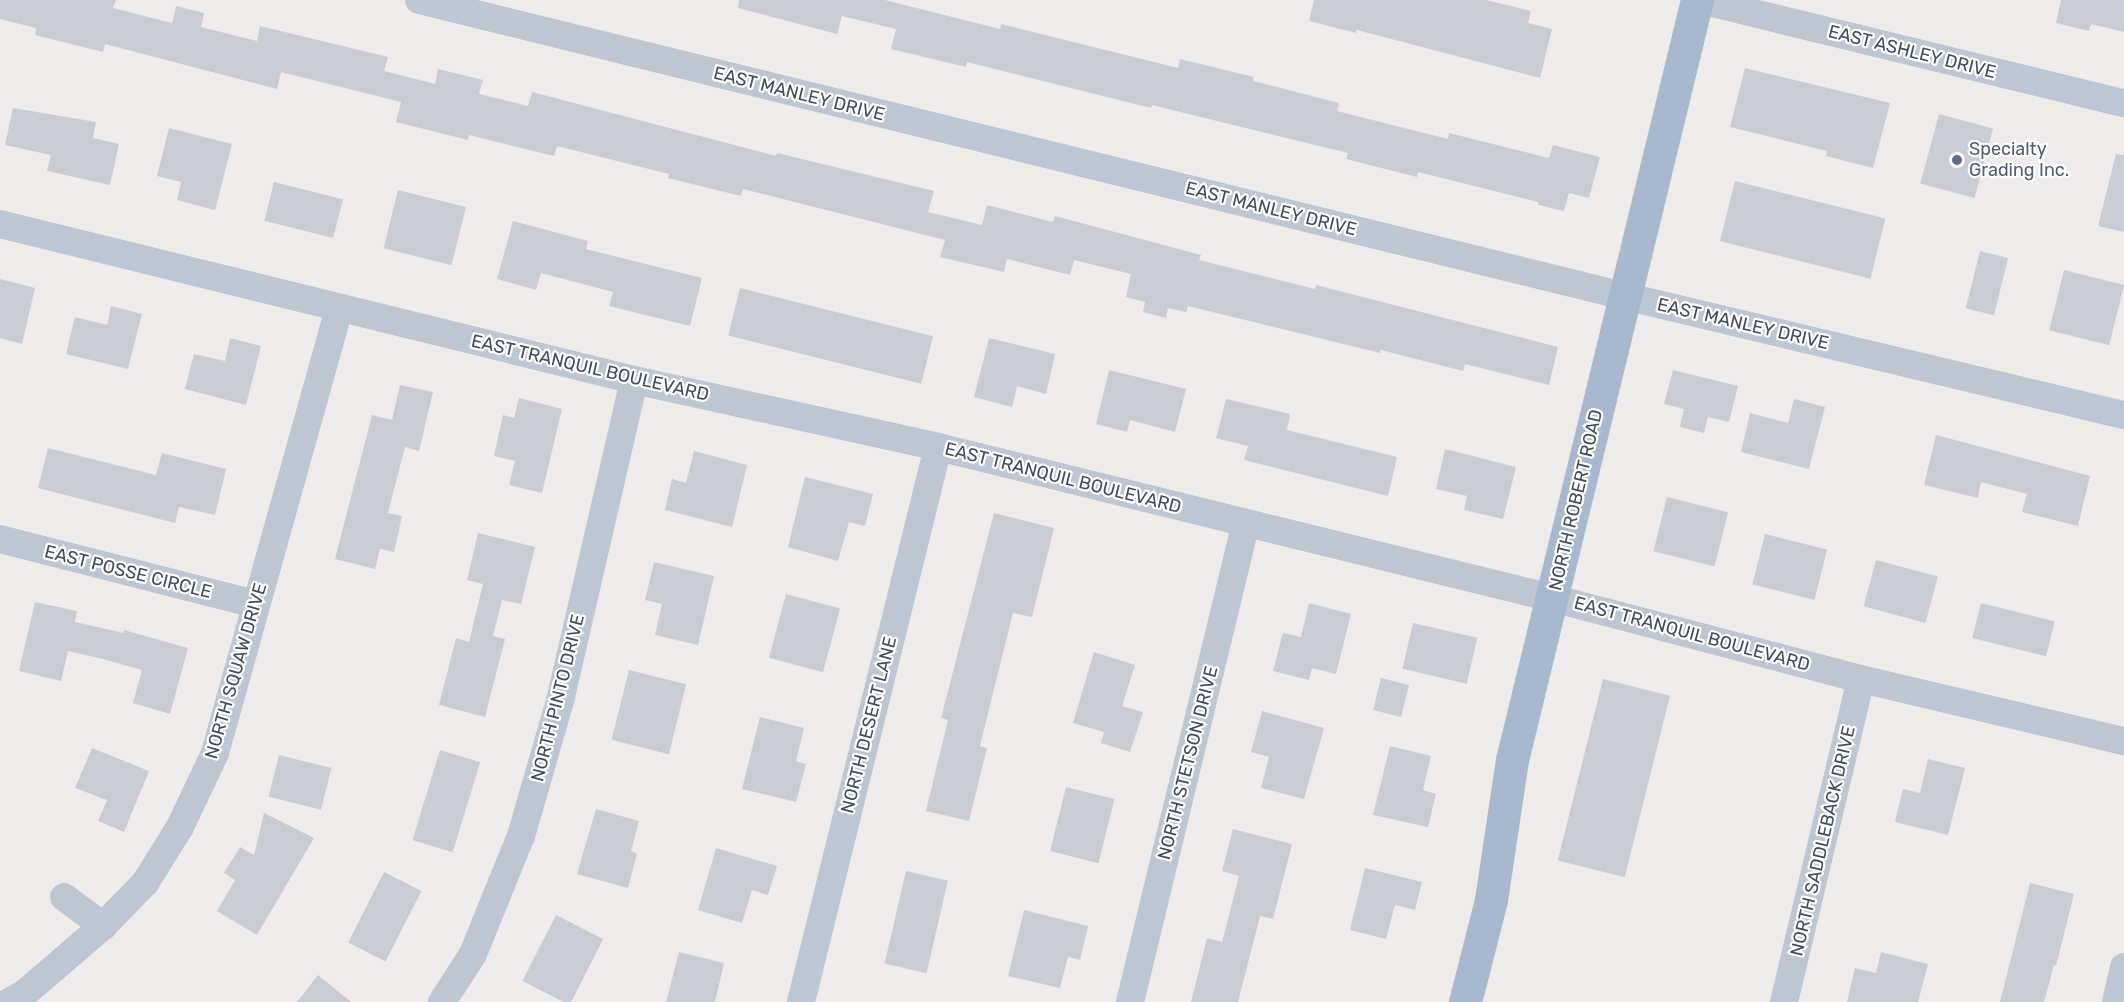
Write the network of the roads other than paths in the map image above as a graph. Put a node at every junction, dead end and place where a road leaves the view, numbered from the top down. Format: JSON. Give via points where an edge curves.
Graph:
{"nodes":[{"id":1,"x":419,"y":0,"type":"edge"},
{"id":2,"x":1699,"y":0,"type":"edge"},
{"id":3,"x":2124,"y":103,"type":"edge"},
{"id":4,"x":0,"y":224,"type":"edge"},
{"id":5,"x":1624,"y":296,"type":"junction"},
{"id":6,"x":339,"y":309,"type":"junction"},
{"id":7,"x":634,"y":380,"type":"junction"},
{"id":8,"x":2124,"y":415,"type":"edge"},
{"id":9,"x":938,"y":447,"type":"junction"},
{"id":10,"x":1246,"y":524,"type":"junction"},
{"id":11,"x":0,"y":539,"type":"edge"},
{"id":12,"x":1552,"y":598,"type":"junction"},
{"id":13,"x":255,"y":604,"type":"junction"},
{"id":14,"x":1861,"y":679,"type":"junction"},
{"id":15,"x":2124,"y":741,"type":"edge"},
{"id":16,"x":64,"y":897,"type":"dead end"},
{"id":17,"x":103,"y":926,"type":"junction"},
{"id":18,"x":2124,"y":967,"type":"edge"},
{"id":19,"x":9,"y":1002,"type":"edge"},
{"id":20,"x":442,"y":1002,"type":"edge"},
{"id":21,"x":801,"y":1002,"type":"edge"},
{"id":22,"x":1130,"y":1002,"type":"edge"},
{"id":23,"x":1465,"y":1002,"type":"edge"},
{"id":24,"x":1785,"y":1002,"type":"edge"},
{"id":25,"x":2116,"y":1002,"type":"edge"}],
"edges":[{"from":1,"to":5,"type":"street","name":"EAST MANLEY DRIVE"},
{"from":2,"to":3,"type":"street","name":"EAST ASHLEY DRIVE"},
{"from":2,"to":5,"type":"main road","name":"NORTH ROBERT ROAD"},
{"from":4,"to":6,"type":"street","name":"EAST TRANQUIL BOULEVARD"},
{"from":5,"to":8,"type":"street","name":"EAST MANLEY DRIVE"},
{"from":5,"to":12,"type":"main road","name":"NORTH ROBERT ROAD"},
{"from":6,"to":7,"type":"street","name":"EAST TRANQUIL BOULEVARD"},
{"from":6,"to":13,"type":"street","name":"NORTH SQUAW DRIVE"},
{"from":7,"to":9,"type":"street","name":"EAST TRANQUIL BOULEVARD"},
{"from":7,"to":20,"type":"street","name":"NORTH PINTO DRIVE","via":[[560,701],[521,836],[473,954]]},
{"from":9,"to":10,"type":"street","name":"EAST TRANQUIL BOULEVARD"},
{"from":9,"to":21,"type":"street","name":"NORTH DESERT LANE"},
{"from":10,"to":12,"type":"street","name":"EAST TRANQUIL BOULEVARD"},
{"from":10,"to":22,"type":"street","name":"NORTH STETSON DRIVE"},
{"from":11,"to":13,"type":"street","name":"EAST POSSE CIRCLE"},
{"from":12,"to":14,"type":"street","name":"EAST TRANQUIL BOULEVARD"},
{"from":12,"to":23,"type":"main road","name":"NORTH ROBERT ROAD","via":[[1512,760],[1491,900]]},
{"from":13,"to":17,"type":"street","name":"NORTH SQUAW DRIVE","via":[[215,753],[180,827],[145,883]]},
{"from":14,"to":15,"type":"street","name":"EAST TRANQUIL BOULEVARD"},
{"from":14,"to":24,"type":"street","name":"NORTH SADDLEBACK DRIVE"},
{"from":16,"to":17,"type":"street"},
{"from":17,"to":19,"type":"street","name":"NORTH SQUAW DRIVE","via":[[25,993]]},
{"from":18,"to":25,"type":"street"}]}
